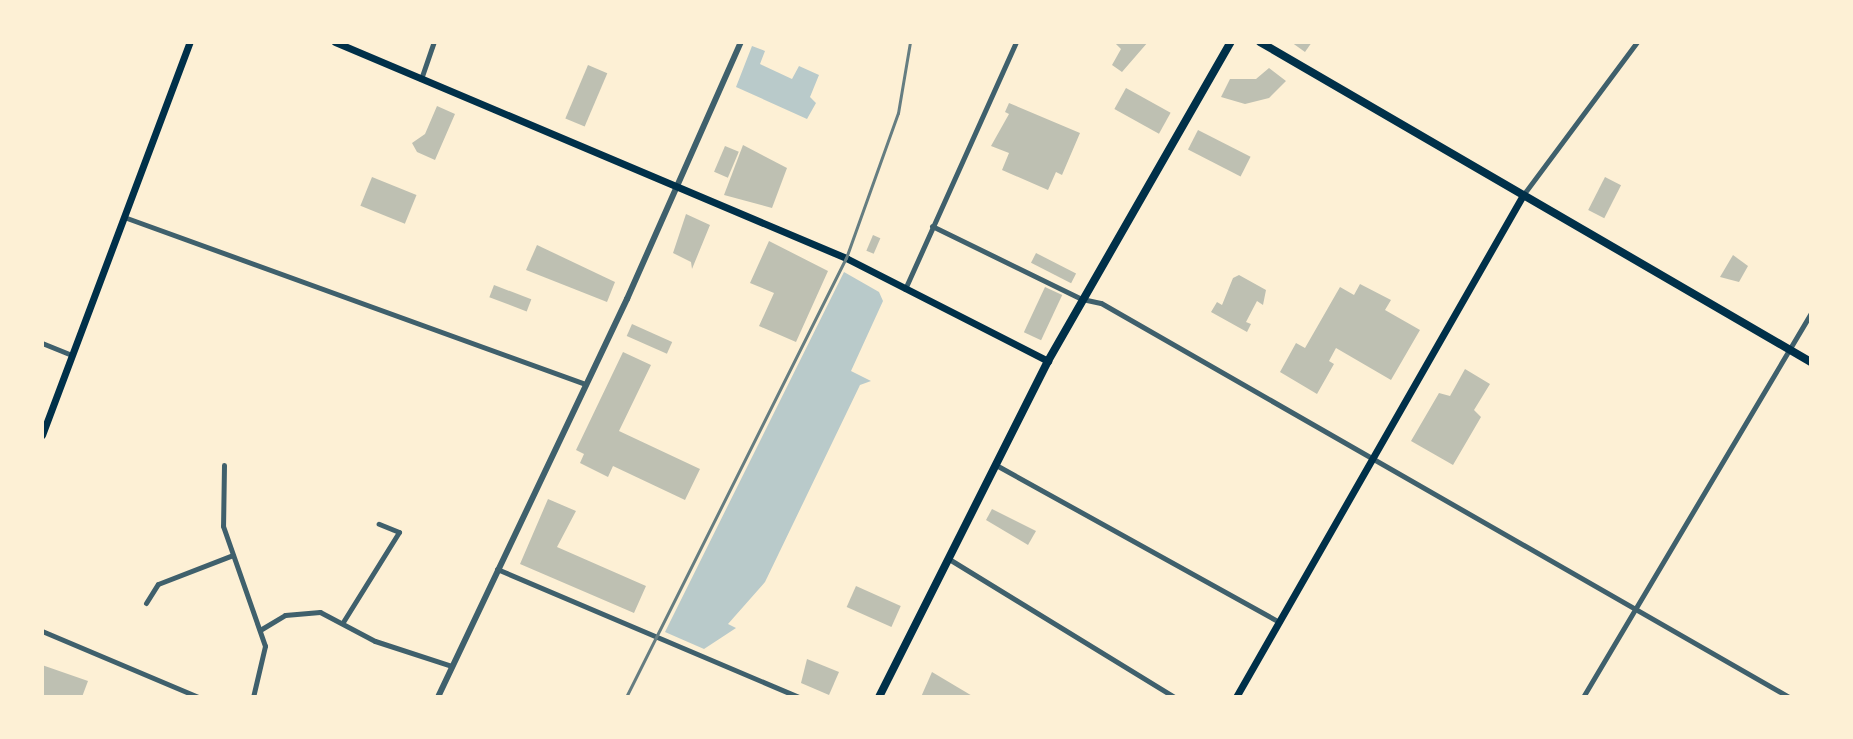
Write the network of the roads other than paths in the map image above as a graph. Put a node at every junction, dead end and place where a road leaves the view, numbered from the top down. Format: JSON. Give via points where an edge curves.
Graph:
{"nodes":[{"id":1,"x":190,"y":42,"type":"edge"},
{"id":2,"x":335,"y":42,"type":"edge"},
{"id":3,"x":434,"y":42,"type":"edge"},
{"id":4,"x":741,"y":42,"type":"edge"},
{"id":5,"x":1016,"y":42,"type":"edge"},
{"id":6,"x":1231,"y":42,"type":"edge"},
{"id":7,"x":1260,"y":42,"type":"edge"},
{"id":8,"x":1637,"y":42,"type":"edge"},
{"id":9,"x":421,"y":80,"type":"junction"},
{"id":10,"x":676,"y":188,"type":"junction"},
{"id":11,"x":1523,"y":195,"type":"junction"},
{"id":12,"x":124,"y":216,"type":"junction"},
{"id":13,"x":932,"y":226,"type":"junction"},
{"id":14,"x":904,"y":290,"type":"junction"},
{"id":15,"x":1082,"y":299,"type":"junction"},
{"id":16,"x":1811,"y":313,"type":"edge"},
{"id":17,"x":42,"y":343,"type":"edge"},
{"id":18,"x":1791,"y":349,"type":"junction"},
{"id":19,"x":72,"y":355,"type":"junction"},
{"id":20,"x":1048,"y":361,"type":"junction"},
{"id":21,"x":1811,"y":362,"type":"edge"},
{"id":22,"x":586,"y":384,"type":"junction"},
{"id":23,"x":42,"y":435,"type":"edge"},
{"id":24,"x":1373,"y":456,"type":"junction"},
{"id":25,"x":224,"y":465,"type":"dead end"},
{"id":26,"x":996,"y":465,"type":"junction"},
{"id":27,"x":379,"y":524,"type":"dead end"},
{"id":28,"x":233,"y":555,"type":"junction"},
{"id":29,"x":949,"y":559,"type":"junction"},
{"id":30,"x":496,"y":569,"type":"junction"},
{"id":31,"x":146,"y":603,"type":"dead end"},
{"id":32,"x":1636,"y":609,"type":"junction"},
{"id":33,"x":343,"y":622,"type":"junction"},
{"id":34,"x":1279,"y":622,"type":"junction"},
{"id":35,"x":260,"y":630,"type":"junction"},
{"id":36,"x":42,"y":631,"type":"edge"},
{"id":37,"x":452,"y":666,"type":"junction"},
{"id":38,"x":198,"y":697,"type":"edge"},
{"id":39,"x":253,"y":697,"type":"edge"},
{"id":40,"x":438,"y":697,"type":"edge"},
{"id":41,"x":799,"y":697,"type":"edge"},
{"id":42,"x":879,"y":697,"type":"edge"},
{"id":43,"x":1174,"y":697,"type":"edge"},
{"id":44,"x":1236,"y":697,"type":"edge"},
{"id":45,"x":1583,"y":697,"type":"edge"},
{"id":46,"x":1789,"y":697,"type":"edge"}],
"edges":[{"from":1,"to":12,"type":"main road"},
{"from":2,"to":9,"type":"main road"},
{"from":3,"to":9,"type":"street"},
{"from":4,"to":10,"type":"street"},
{"from":5,"to":13,"type":"street"},
{"from":6,"to":15,"type":"main road"},
{"from":7,"to":11,"type":"main road"},
{"from":8,"to":11,"type":"street"},
{"from":9,"to":10,"type":"main road"},
{"from":10,"to":14,"type":"main road","via":[[846,258]]},
{"from":10,"to":22,"type":"street"},
{"from":11,"to":18,"type":"main road"},
{"from":11,"to":24,"type":"main road"},
{"from":12,"to":19,"type":"main road"},
{"from":12,"to":22,"type":"street"},
{"from":13,"to":14,"type":"street"},
{"from":13,"to":15,"type":"street"},
{"from":14,"to":20,"type":"main road"},
{"from":15,"to":20,"type":"main road"},
{"from":15,"to":24,"type":"street","via":[[1101,303]]},
{"from":16,"to":18,"type":"street"},
{"from":17,"to":19,"type":"street"},
{"from":18,"to":21,"type":"main road"},
{"from":18,"to":32,"type":"street"},
{"from":19,"to":23,"type":"main road"},
{"from":20,"to":26,"type":"main road"},
{"from":22,"to":30,"type":"street"},
{"from":24,"to":32,"type":"street"},
{"from":24,"to":34,"type":"main road"},
{"from":25,"to":28,"type":"street","via":[[223,526]]},
{"from":26,"to":29,"type":"main road"},
{"from":26,"to":34,"type":"street"},
{"from":27,"to":33,"type":"street","via":[[399,532]]},
{"from":28,"to":31,"type":"street","via":[[158,584]]},
{"from":28,"to":35,"type":"street"},
{"from":29,"to":42,"type":"main road"},
{"from":29,"to":43,"type":"street"},
{"from":30,"to":37,"type":"street"},
{"from":30,"to":41,"type":"street"},
{"from":32,"to":45,"type":"street"},
{"from":32,"to":46,"type":"street"},
{"from":33,"to":35,"type":"street","via":[[303,610]]},
{"from":33,"to":37,"type":"street","via":[[375,641]]},
{"from":34,"to":44,"type":"main road"},
{"from":35,"to":39,"type":"street","via":[[262,670]]},
{"from":36,"to":38,"type":"street"},
{"from":37,"to":40,"type":"street"}]}
